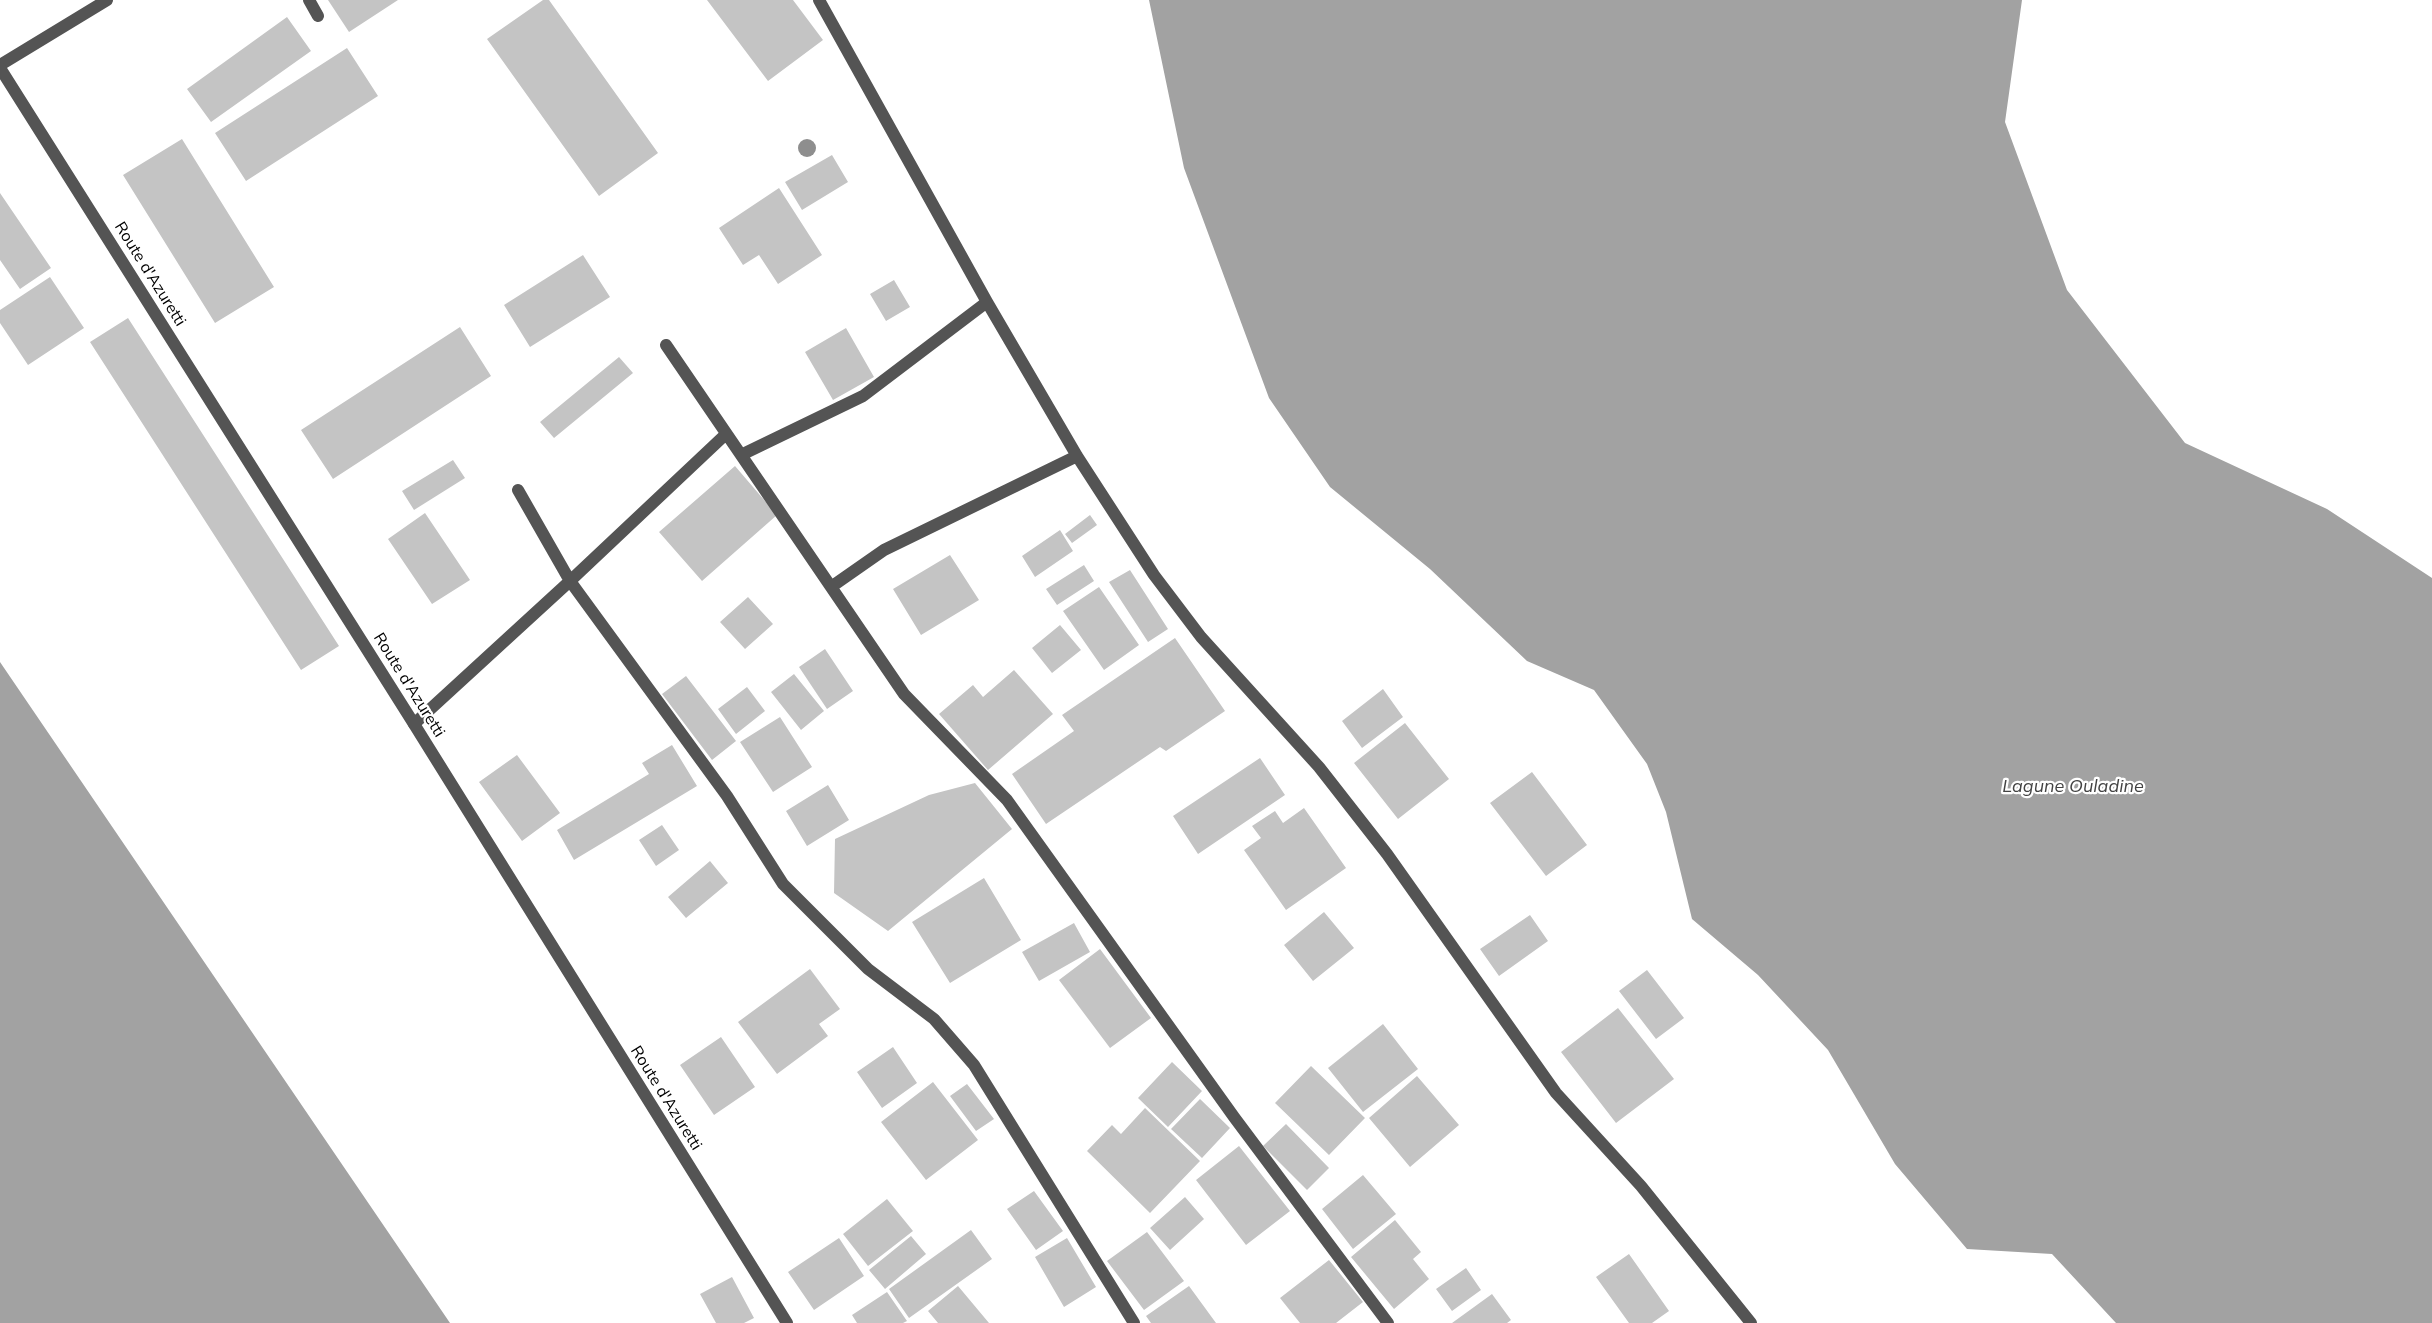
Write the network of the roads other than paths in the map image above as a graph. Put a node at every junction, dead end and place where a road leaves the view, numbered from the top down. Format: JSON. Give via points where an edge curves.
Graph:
{"nodes":[{"id":1,"x":107,"y":0,"type":"edge"},
{"id":2,"x":309,"y":0,"type":"edge"},
{"id":3,"x":819,"y":0,"type":"edge"},
{"id":4,"x":318,"y":16,"type":"dead end"},
{"id":5,"x":0,"y":66,"type":"edge"},
{"id":6,"x":987,"y":302,"type":"junction"},
{"id":7,"x":666,"y":345,"type":"dead end"},
{"id":8,"x":726,"y":434,"type":"junction"},
{"id":9,"x":741,"y":455,"type":"junction"},
{"id":10,"x":1077,"y":456,"type":"junction"},
{"id":11,"x":518,"y":490,"type":"dead end"},
{"id":12,"x":570,"y":581,"type":"junction"},
{"id":13,"x":831,"y":587,"type":"junction"},
{"id":14,"x":414,"y":724,"type":"junction"},
{"id":15,"x":787,"y":1323,"type":"edge"},
{"id":16,"x":1134,"y":1323,"type":"edge"},
{"id":17,"x":1388,"y":1323,"type":"edge"},
{"id":18,"x":1751,"y":1323,"type":"edge"}],
"edges":[{"from":1,"to":5,"type":"street"},
{"from":2,"to":4,"type":"street"},
{"from":3,"to":6,"type":"street"},
{"from":5,"to":14,"type":"street","name":"Route d'Azuretti"},
{"from":6,"to":9,"type":"street","via":[[862,396]]},
{"from":6,"to":10,"type":"street"},
{"from":7,"to":8,"type":"street"},
{"from":8,"to":9,"type":"street"},
{"from":8,"to":12,"type":"street"},
{"from":9,"to":13,"type":"street"},
{"from":10,"to":13,"type":"street","via":[[884,550]]},
{"from":10,"to":18,"type":"street","via":[[1154,575],[1201,637],[1319,767],[1387,854],[1556,1093],[1641,1186]]},
{"from":11,"to":12,"type":"street"},
{"from":12,"to":14,"type":"street"},
{"from":12,"to":16,"type":"street","via":[[727,796],[783,884],[868,969],[933,1019],[974,1065]]},
{"from":13,"to":17,"type":"street","via":[[904,694],[1007,800],[1234,1117]]},
{"from":14,"to":15,"type":"street","name":"Route d'Azuretti"}]}
